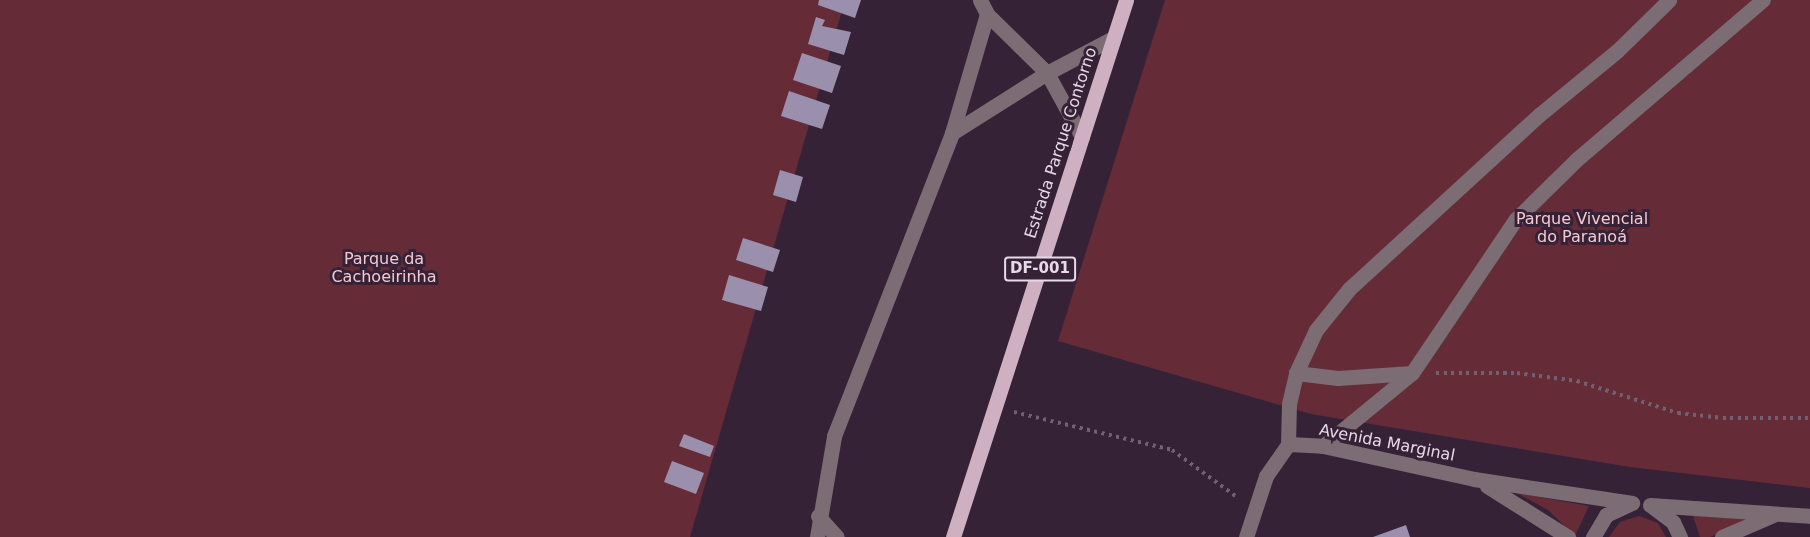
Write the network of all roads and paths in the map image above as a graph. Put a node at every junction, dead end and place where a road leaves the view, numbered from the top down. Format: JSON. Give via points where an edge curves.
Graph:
{"nodes":[{"id":1,"x":1126,"y":0,"type":"edge"},
{"id":2,"x":1669,"y":0,"type":"edge"},
{"id":3,"x":1763,"y":0,"type":"edge"},
{"id":4,"x":983,"y":7,"type":"edge"},
{"id":5,"x":1113,"y":38,"type":"junction"},
{"id":6,"x":1047,"y":73,"type":"junction"},
{"id":7,"x":952,"y":133,"type":"junction"},
{"id":8,"x":1082,"y":137,"type":"junction"},
{"id":9,"x":1296,"y":373,"type":"junction"},
{"id":10,"x":1412,"y":373,"type":"junction"},
{"id":11,"x":996,"y":407,"type":"junction"},
{"id":12,"x":1810,"y":417,"type":"edge"},
{"id":13,"x":1288,"y":444,"type":"junction"},
{"id":14,"x":1323,"y":446,"type":"junction"},
{"id":15,"x":1474,"y":479,"type":"junction"},
{"id":16,"x":1632,"y":503,"type":"junction"},
{"id":17,"x":1650,"y":505,"type":"junction"},
{"id":18,"x":1256,"y":507,"type":"junction"},
{"id":19,"x":1776,"y":514,"type":"junction"},
{"id":20,"x":818,"y":516,"type":"junction"},
{"id":21,"x":1810,"y":516,"type":"edge"},
{"id":22,"x":817,"y":537,"type":"edge"},
{"id":23,"x":837,"y":537,"type":"edge"},
{"id":24,"x":953,"y":537,"type":"edge"},
{"id":25,"x":1246,"y":537,"type":"edge"},
{"id":26,"x":1568,"y":537,"type":"edge"},
{"id":27,"x":1593,"y":537,"type":"edge"},
{"id":28,"x":1680,"y":537,"type":"edge"},
{"id":29,"x":1722,"y":537,"type":"edge"}],
"edges":[{"from":1,"to":5,"type":"main road","name":"Estrada Parque Contorno","number":"DF-001"},
{"from":2,"to":9,"type":"street","via":[[1349,289],[1316,330]]},
{"from":3,"to":10,"type":"street","via":[[1576,160],[1516,219]]},
{"from":4,"to":6,"type":"street"},
{"from":4,"to":7,"type":"street"},
{"from":5,"to":6,"type":"street"},
{"from":5,"to":8,"type":"main road","name":"Estrada Parque Contorno","number":"DF-001"},
{"from":6,"to":7,"type":"street"},
{"from":6,"to":8,"type":"street"},
{"from":7,"to":20,"type":"street","via":[[834,436]]},
{"from":8,"to":11,"type":"main road","name":"Estrada Parque Contorno","number":"DF-001"},
{"from":9,"to":10,"type":"street","via":[[1338,378]]},
{"from":9,"to":13,"type":"street","via":[[1289,404]]},
{"from":10,"to":12,"type":"path","via":[[1517,373],[1577,381],[1678,413],[1723,418]]},
{"from":10,"to":14,"type":"street"},
{"from":11,"to":18,"type":"path","via":[[1172,450],[1228,492]]},
{"from":11,"to":24,"type":"main road","name":"Estrada Parque Contorno","number":"DF-001"},
{"from":13,"to":14,"type":"street","name":"Avenida Marginal"},
{"from":13,"to":18,"type":"street","via":[[1266,476]]},
{"from":14,"to":15,"type":"street","name":"Avenida Marginal"},
{"from":15,"to":16,"type":"street","name":"Avenida Marginal"},
{"from":15,"to":26,"type":"street","name":"Avenida Marginal","via":[[1515,500]]},
{"from":16,"to":17,"type":"street","name":"Avenida Marginal"},
{"from":16,"to":27,"type":"street","via":[[1605,514]]},
{"from":17,"to":19,"type":"street","name":"Avenida Marginal"},
{"from":17,"to":28,"type":"street","via":[[1673,522]]},
{"from":18,"to":25,"type":"street"},
{"from":19,"to":21,"type":"street","name":"Avenida Marginal"},
{"from":19,"to":29,"type":"street"},
{"from":20,"to":22,"type":"street"},
{"from":20,"to":23,"type":"street"}]}
